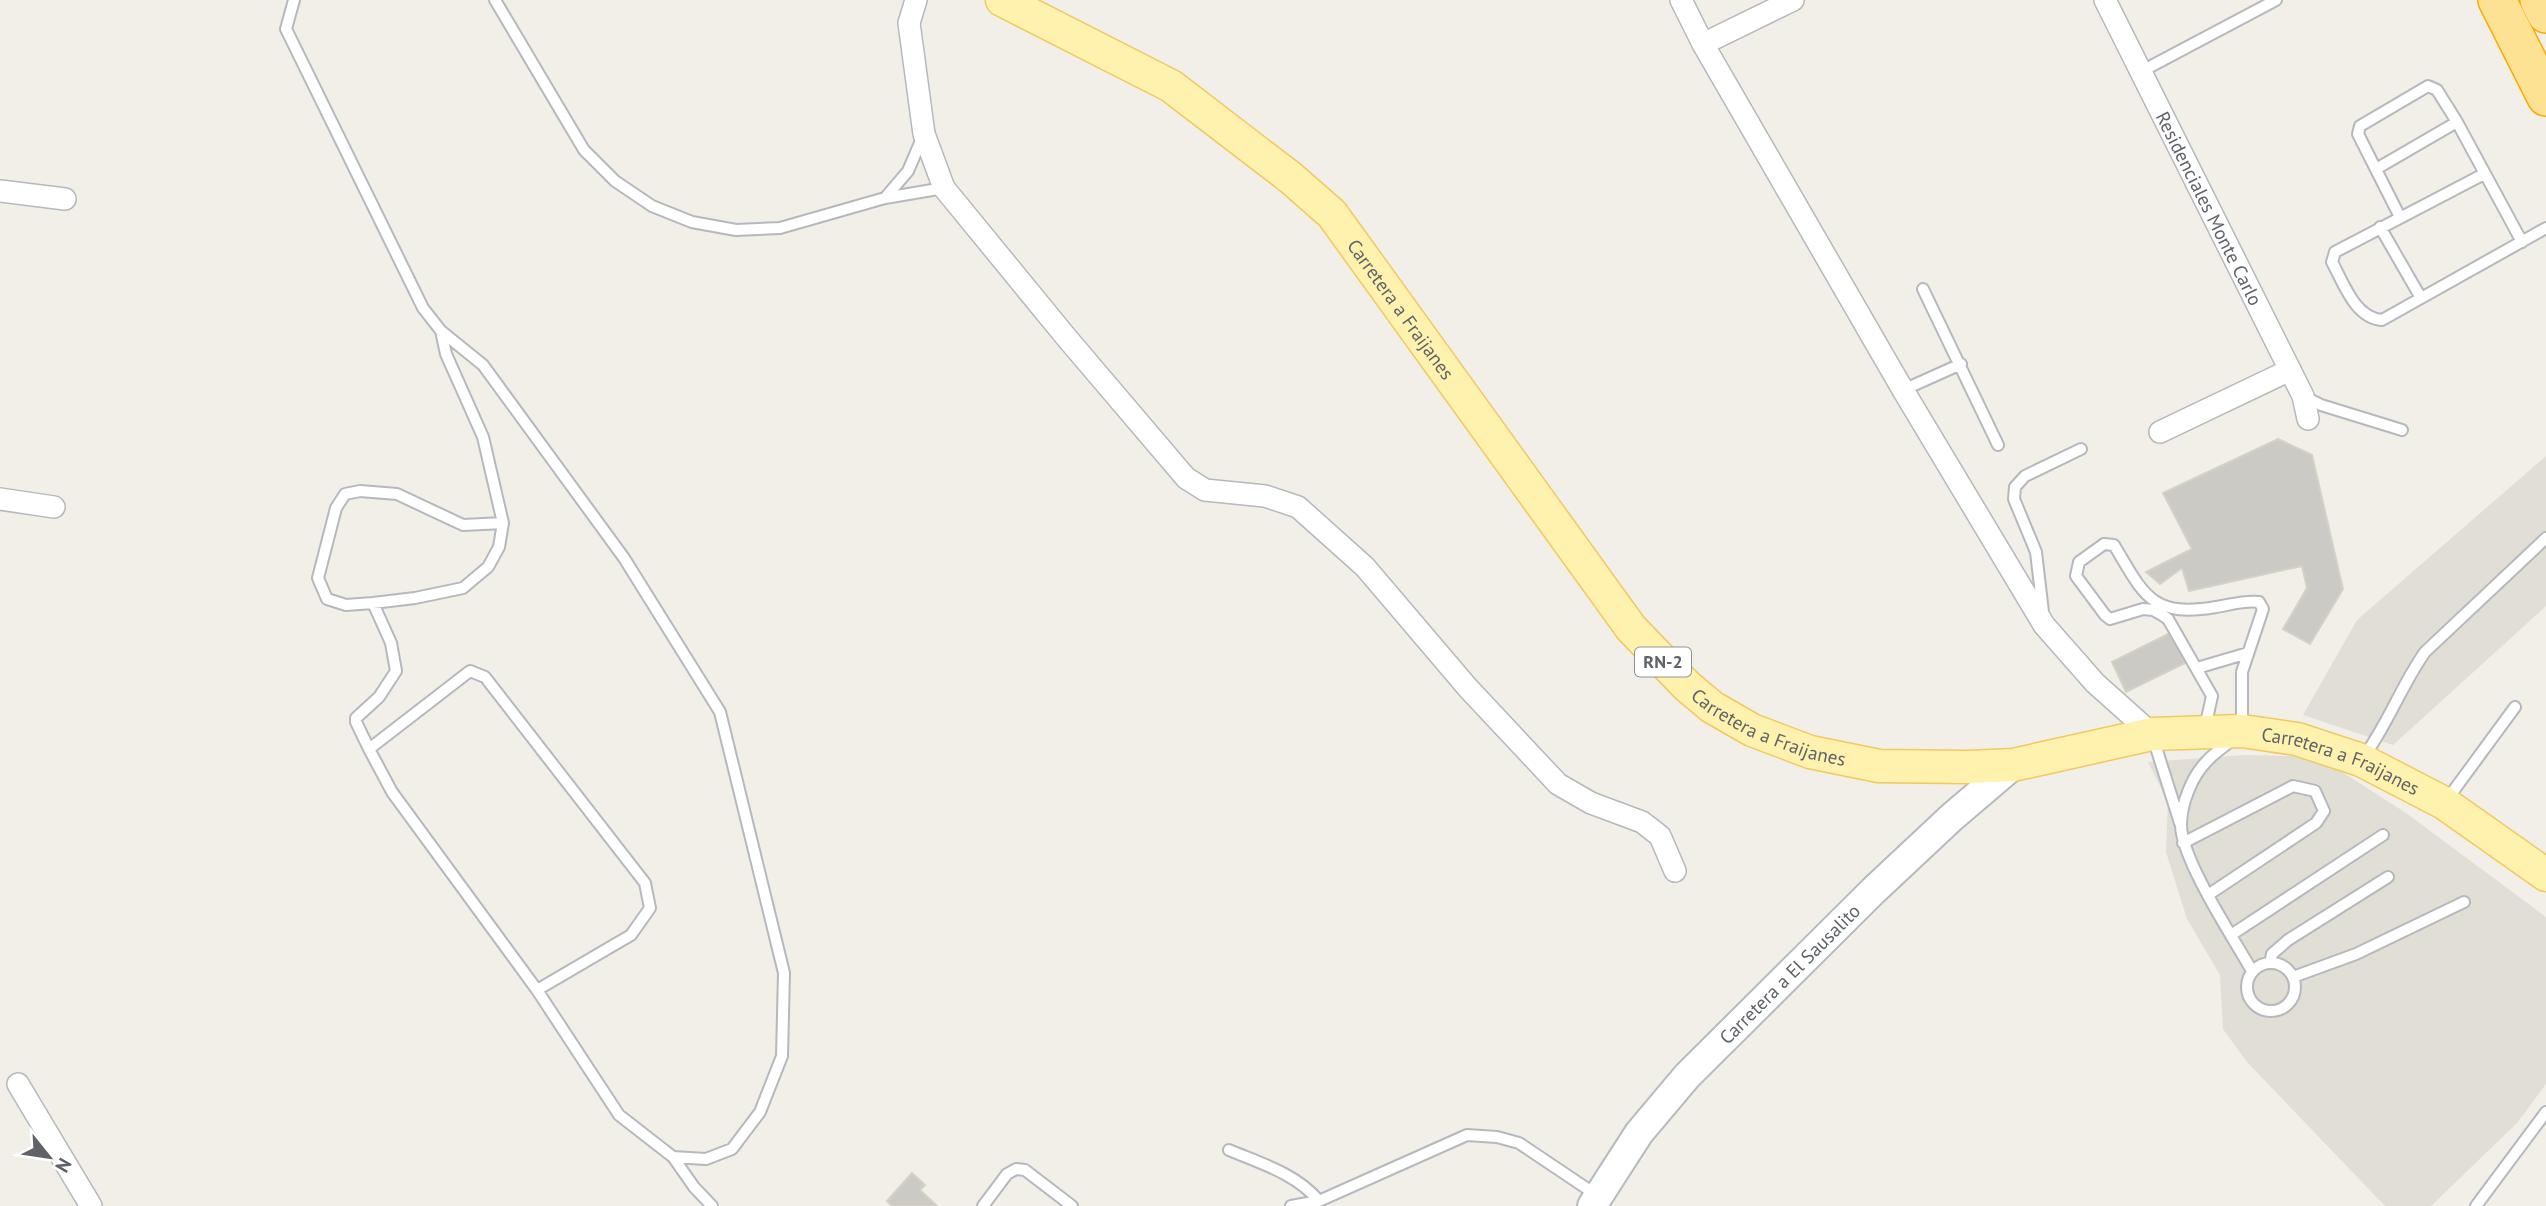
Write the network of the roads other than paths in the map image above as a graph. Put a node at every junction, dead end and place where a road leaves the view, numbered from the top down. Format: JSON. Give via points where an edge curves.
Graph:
{"nodes":[{"id":1,"x":294,"y":0,"type":"edge"},
{"id":2,"x":495,"y":0,"type":"edge"},
{"id":3,"x":916,"y":0,"type":"edge"},
{"id":4,"x":1002,"y":0,"type":"edge"},
{"id":5,"x":1681,"y":0,"type":"edge"},
{"id":6,"x":1793,"y":0,"type":"edge"},
{"id":7,"x":2105,"y":0,"type":"edge"},
{"id":8,"x":2276,"y":0,"type":"edge"},
{"id":9,"x":2497,"y":0,"type":"edge"},
{"id":10,"x":2539,"y":0,"type":"edge"},
{"id":11,"x":2546,"y":14,"type":"edge"},
{"id":12,"x":1703,"y":44,"type":"junction"},
{"id":13,"x":2142,"y":71,"type":"junction"},
{"id":14,"x":2546,"y":97,"type":"edge"},
{"id":15,"x":2457,"y":122,"type":"junction"},
{"id":16,"x":924,"y":134,"type":"junction"},
{"id":17,"x":2376,"y":169,"type":"junction"},
{"id":18,"x":2484,"y":174,"type":"junction"},
{"id":19,"x":944,"y":188,"type":"junction"},
{"id":20,"x":0,"y":191,"type":"edge"},
{"id":21,"x":885,"y":198,"type":"junction"},
{"id":22,"x":65,"y":199,"type":"dead end"},
{"id":23,"x":2400,"y":217,"type":"junction"},
{"id":24,"x":2380,"y":227,"type":"junction"},
{"id":25,"x":2546,"y":228,"type":"edge"},
{"id":26,"x":2522,"y":242,"type":"junction"},
{"id":27,"x":1923,"y":289,"type":"dead end"},
{"id":28,"x":2421,"y":298,"type":"junction"},
{"id":29,"x":441,"y":331,"type":"junction"},
{"id":30,"x":1961,"y":364,"type":"junction"},
{"id":31,"x":2290,"y":370,"type":"junction"},
{"id":32,"x":1903,"y":390,"type":"junction"},
{"id":33,"x":2303,"y":396,"type":"junction"},
{"id":34,"x":2308,"y":419,"type":"dead end"},
{"id":35,"x":2402,"y":430,"type":"dead end"},
{"id":36,"x":2160,"y":432,"type":"dead end"},
{"id":37,"x":1998,"y":445,"type":"dead end"},
{"id":38,"x":2081,"y":449,"type":"dead end"},
{"id":39,"x":0,"y":499,"type":"edge"},
{"id":40,"x":54,"y":507,"type":"dead end"},
{"id":41,"x":503,"y":523,"type":"junction"},
{"id":42,"x":2546,"y":538,"type":"edge"},
{"id":43,"x":373,"y":603,"type":"junction"},
{"id":44,"x":2044,"y":625,"type":"junction"},
{"id":45,"x":2248,"y":653,"type":"junction"},
{"id":46,"x":2197,"y":668,"type":"junction"},
{"id":47,"x":2515,"y":707,"type":"dead end"},
{"id":48,"x":2204,"y":731,"type":"junction"},
{"id":49,"x":2242,"y":731,"type":"junction"},
{"id":50,"x":2152,"y":734,"type":"junction"},
{"id":51,"x":369,"y":750,"type":"junction"},
{"id":52,"x":2361,"y":760,"type":"junction"},
{"id":53,"x":2013,"y":765,"type":"junction"},
{"id":54,"x":2444,"y":803,"type":"junction"},
{"id":55,"x":2181,"y":825,"type":"junction"},
{"id":56,"x":2383,"y":835,"type":"dead end"},
{"id":57,"x":2183,"y":843,"type":"junction"},
{"id":58,"x":1675,"y":871,"type":"dead end"},
{"id":59,"x":2546,"y":876,"type":"edge"},
{"id":60,"x":2388,"y":877,"type":"dead end"},
{"id":61,"x":2208,"y":895,"type":"junction"},
{"id":62,"x":2464,"y":902,"type":"dead end"},
{"id":63,"x":2231,"y":934,"type":"junction"},
{"id":64,"x":2270,"y":962,"type":"junction"},
{"id":65,"x":2252,"y":971,"type":"junction"},
{"id":66,"x":2293,"y":977,"type":"junction"},
{"id":67,"x":537,"y":990,"type":"junction"},
{"id":68,"x":18,"y":1084,"type":"dead end"},
{"id":69,"x":2546,"y":1112,"type":"edge"},
{"id":70,"x":1229,"y":1150,"type":"dead end"},
{"id":71,"x":673,"y":1157,"type":"junction"},
{"id":72,"x":1059,"y":1196,"type":"junction"},
{"id":73,"x":1319,"y":1201,"type":"junction"},
{"id":74,"x":1595,"y":1201,"type":"edge"},
{"id":75,"x":91,"y":1206,"type":"edge"},
{"id":76,"x":712,"y":1206,"type":"edge"},
{"id":77,"x":983,"y":1206,"type":"edge"},
{"id":78,"x":1051,"y":1206,"type":"edge"},
{"id":79,"x":1072,"y":1206,"type":"edge"},
{"id":80,"x":1291,"y":1206,"type":"edge"},
{"id":81,"x":2476,"y":1206,"type":"edge"}],
"edges":[{"from":1,"to":29,"type":"lane","via":[[286,29],[424,308]]},
{"from":2,"to":21,"type":"lane","via":[[584,150],[615,181],[652,206],[692,222],[736,230],[780,228]]},
{"from":3,"to":16,"type":"street","via":[[909,23]]},
{"from":4,"to":53,"type":"main road","name":"Carretera a Fraijanes","number":"RN-2","via":[[1171,86],[1332,214],[1631,628],[1712,707],[1752,730],[1846,761],[1921,768]]},
{"from":5,"to":12,"type":"street"},
{"from":6,"to":12,"type":"street"},
{"from":7,"to":13,"type":"street","name":"Residenciales Monte Carlo"},
{"from":8,"to":13,"type":"lane"},
{"from":9,"to":14,"type":"highway"},
{"from":10,"to":11,"type":"highway"},
{"from":12,"to":32,"type":"street"},
{"from":13,"to":31,"type":"street","name":"Residenciales Monte Carlo"},
{"from":15,"to":17,"type":"lane"},
{"from":15,"to":17,"type":"lane","via":[[2437,90],[2428,86],[2360,126],[2358,134]]},
{"from":15,"to":18,"type":"lane"},
{"from":16,"to":19,"type":"street"},
{"from":16,"to":21,"type":"lane","via":[[908,171]]},
{"from":17,"to":23,"type":"lane"},
{"from":18,"to":23,"type":"lane"},
{"from":18,"to":26,"type":"lane"},
{"from":19,"to":21,"type":"lane"},
{"from":19,"to":58,"type":"street","via":[[1186,478],[1205,490],[1265,496],[1298,507],[1365,567],[1558,784],[1591,803],[1642,822],[1660,836]]},
{"from":20,"to":22,"type":"street"},
{"from":23,"to":24,"type":"lane"},
{"from":24,"to":28,"type":"lane"},
{"from":24,"to":28,"type":"lane","via":[[2335,252],[2332,262],[2361,312],[2371,319],[2382,320]]},
{"from":25,"to":26,"type":"lane"},
{"from":26,"to":28,"type":"lane"},
{"from":27,"to":30,"type":"lane"},
{"from":29,"to":41,"type":"lane","via":[[446,354],[483,437]]},
{"from":29,"to":71,"type":"lane","via":[[483,365],[624,558],[720,712],[784,973],[782,1056],[760,1112],[732,1149],[706,1159]]},
{"from":30,"to":32,"type":"lane"},
{"from":30,"to":37,"type":"lane"},
{"from":31,"to":33,"type":"street","name":"Residenciales Monte Carlo"},
{"from":31,"to":36,"type":"street"},
{"from":32,"to":44,"type":"street"},
{"from":33,"to":34,"type":"street","name":"Residenciales Monte Carlo"},
{"from":33,"to":35,"type":"lane"},
{"from":38,"to":44,"type":"lane","via":[[2025,476],[2015,487],[2014,499],[2036,552]]},
{"from":39,"to":40,"type":"street"},
{"from":41,"to":43,"type":"lane","via":[[499,547],[488,567],[463,588]]},
{"from":41,"to":43,"type":"lane","via":[[463,525],[397,494],[345,494],[336,508],[318,578],[327,599],[346,605]]},
{"from":42,"to":52,"type":"lane","via":[[2425,652]]},
{"from":43,"to":51,"type":"lane","via":[[391,643],[396,671],[379,697],[356,718]]},
{"from":44,"to":50,"type":"street","via":[[2095,683]]},
{"from":45,"to":46,"type":"lane"},
{"from":45,"to":46,"type":"lane","via":[[2263,609],[2259,602],[2175,610],[2141,589],[2114,545],[2104,544],[2079,562],[2076,576],[2105,615],[2114,618],[2143,609],[2162,615]]},
{"from":45,"to":49,"type":"lane","via":[[2242,678]]},
{"from":46,"to":48,"type":"lane","via":[[2212,696]]},
{"from":47,"to":54,"type":"lane"},
{"from":48,"to":49,"type":"main road","name":"Carretera a Fraijanes","number":"RN-2"},
{"from":48,"to":50,"type":"main road","name":"Carretera a Fraijanes","number":"RN-2"},
{"from":49,"to":52,"type":"main road","name":"Carretera a Fraijanes","number":"RN-2","via":[[2297,739]]},
{"from":49,"to":55,"type":"lane","via":[[2206,761],[2190,788]]},
{"from":50,"to":53,"type":"main road","name":"Carretera a Fraijanes","number":"RN-2"},
{"from":50,"to":55,"type":"lane"},
{"from":51,"to":67,"type":"lane","via":[[392,792]]},
{"from":51,"to":67,"type":"lane","via":[[470,671],[485,677],[645,883],[650,908],[631,936]]},
{"from":52,"to":54,"type":"main road","name":"Carretera a Fraijanes","number":"RN-2"},
{"from":53,"to":74,"type":"street","name":"Carretera a El Sausalito","via":[[1873,891],[1687,1076],[1639,1133]]},
{"from":54,"to":59,"type":"main road","name":"Carretera a Fraijanes","number":"RN-2"},
{"from":55,"to":57,"type":"lane"},
{"from":56,"to":63,"type":"lane"},
{"from":57,"to":61,"type":"lane"},
{"from":57,"to":61,"type":"lane","via":[[2293,786],[2315,791],[2321,800],[2324,811],[2316,823]]},
{"from":60,"to":64,"type":"lane","via":[[2288,940],[2272,954]]},
{"from":61,"to":63,"type":"lane"},
{"from":62,"to":66,"type":"lane","via":[[2356,954]]},
{"from":63,"to":65,"type":"lane"},
{"from":64,"to":65,"type":"lane"},
{"from":64,"to":66,"type":"lane"},
{"from":65,"to":66,"type":"lane","via":[[2248,998],[2262,1011],[2281,1010],[2289,1004]]},
{"from":67,"to":71,"type":"lane","via":[[620,1115]]},
{"from":68,"to":75,"type":"street"},
{"from":69,"to":81,"type":"lane"},
{"from":70,"to":73,"type":"lane","via":[[1282,1172]]},
{"from":71,"to":76,"type":"lane"},
{"from":72,"to":77,"type":"lane","via":[[1025,1170],[1016,1169]]},
{"from":72,"to":78,"type":"lane"},
{"from":72,"to":79,"type":"lane"},
{"from":73,"to":74,"type":"lane","via":[[1467,1135],[1519,1143]]},
{"from":73,"to":80,"type":"lane"}]}
